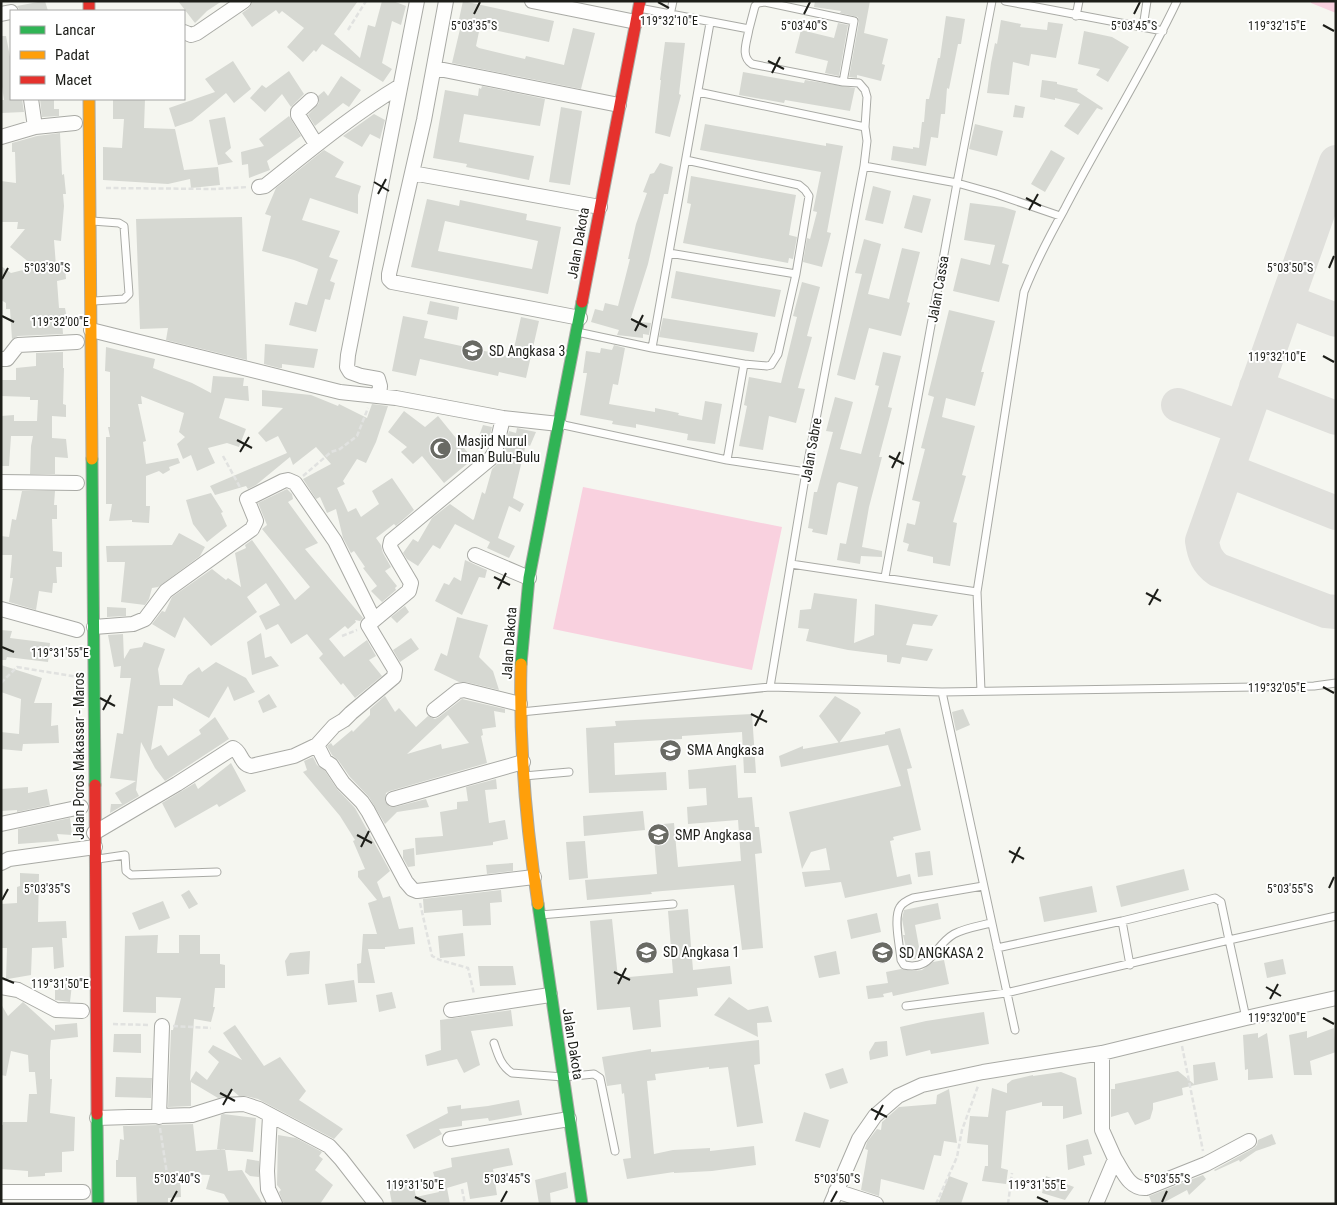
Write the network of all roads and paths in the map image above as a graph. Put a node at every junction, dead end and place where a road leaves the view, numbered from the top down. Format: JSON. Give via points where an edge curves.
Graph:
{"nodes":[{"id":1,"x":244,"y":1,"type":"edge"},
{"id":2,"x":366,"y":1,"type":"edge"},
{"id":3,"x":417,"y":1,"type":"edge"},
{"id":4,"x":446,"y":1,"type":"edge"},
{"id":5,"x":673,"y":1,"type":"edge"},
{"id":6,"x":992,"y":1,"type":"edge"},
{"id":7,"x":1005,"y":1,"type":"edge"},
{"id":8,"x":1078,"y":1,"type":"edge"},
{"id":9,"x":1147,"y":1,"type":"edge"},
{"id":10,"x":1177,"y":1,"type":"edge"},
{"id":11,"x":537,"y":2,"type":"edge"},
{"id":12,"x":638,"y":10,"type":"edge"},
{"id":13,"x":670,"y":15,"type":"junction"},
{"id":14,"x":1076,"y":16,"type":"junction"},
{"id":15,"x":710,"y":23,"type":"junction"},
{"id":16,"x":1144,"y":27,"type":"junction"},
{"id":17,"x":348,"y":30,"type":"dead end"},
{"id":18,"x":749,"y":30,"type":"junction"},
{"id":19,"x":1163,"y":31,"type":"junction"},
{"id":20,"x":185,"y":32,"type":"edge"},
{"id":21,"x":434,"y":68,"type":"junction"},
{"id":22,"x":843,"y":82,"type":"junction"},
{"id":23,"x":400,"y":86,"type":"junction"},
{"id":24,"x":698,"y":92,"type":"junction"},
{"id":25,"x":31,"y":100,"type":"edge"},
{"id":26,"x":89,"y":100,"type":"edge"},
{"id":27,"x":311,"y":100,"type":"dead end"},
{"id":28,"x":619,"y":105,"type":"junction"},
{"id":29,"x":75,"y":123,"type":"dead end"},
{"id":30,"x":35,"y":127,"type":"junction"},
{"id":31,"x":865,"y":127,"type":"junction"},
{"id":32,"x":1,"y":137,"type":"edge"},
{"id":33,"x":316,"y":144,"type":"junction"},
{"id":34,"x":686,"y":160,"type":"junction"},
{"id":35,"x":864,"y":166,"type":"junction"},
{"id":36,"x":412,"y":173,"type":"junction"},
{"id":37,"x":957,"y":183,"type":"junction"},
{"id":38,"x":259,"y":187,"type":"joint"},
{"id":39,"x":90,"y":188,"type":"junction"},
{"id":40,"x":600,"y":206,"type":"junction"},
{"id":41,"x":1060,"y":216,"type":"junction"},
{"id":42,"x":90,"y":221,"type":"junction"},
{"id":43,"x":669,"y":253,"type":"junction"},
{"id":44,"x":796,"y":274,"type":"junction"},
{"id":45,"x":91,"y":302,"type":"junction"},
{"id":46,"x":580,"y":318,"type":"junction"},
{"id":47,"x":576,"y":332,"type":"junction"},
{"id":48,"x":80,"y":339,"type":"junction"},
{"id":49,"x":652,"y":348,"type":"junction"},
{"id":50,"x":1,"y":359,"type":"edge"},
{"id":51,"x":744,"y":364,"type":"junction"},
{"id":52,"x":376,"y":396,"type":"junction"},
{"id":53,"x":503,"y":418,"type":"junction"},
{"id":54,"x":558,"y":424,"type":"junction"},
{"id":55,"x":223,"y":456,"type":"dead end"},
{"id":56,"x":727,"y":460,"type":"junction"},
{"id":57,"x":806,"y":472,"type":"junction"},
{"id":58,"x":1,"y":482,"type":"edge"},
{"id":59,"x":77,"y":483,"type":"dead end"},
{"id":60,"x":294,"y":483,"type":"junction"},
{"id":61,"x":247,"y":499,"type":"junction"},
{"id":62,"x":475,"y":555,"type":"dead end"},
{"id":63,"x":791,"y":564,"type":"junction"},
{"id":64,"x":886,"y":577,"type":"junction"},
{"id":65,"x":530,"y":578,"type":"junction"},
{"id":66,"x":977,"y":592,"type":"junction"},
{"id":67,"x":1,"y":609,"type":"edge"},
{"id":68,"x":374,"y":620,"type":"junction"},
{"id":69,"x":94,"y":627,"type":"junction"},
{"id":70,"x":78,"y":630,"type":"dead end"},
{"id":71,"x":78,"y":677,"type":"dead end"},
{"id":72,"x":1,"y":683,"type":"edge"},
{"id":73,"x":1336,"y":683,"type":"edge"},
{"id":74,"x":770,"y":687,"type":"junction"},
{"id":75,"x":980,"y":691,"type":"junction"},
{"id":76,"x":942,"y":692,"type":"junction"},
{"id":77,"x":520,"y":708,"type":"junction"},
{"id":78,"x":434,"y":710,"type":"dead end"},
{"id":79,"x":317,"y":746,"type":"junction"},
{"id":80,"x":523,"y":769,"type":"junction"},
{"id":81,"x":569,"y":772,"type":"dead end"},
{"id":82,"x":393,"y":799,"type":"dead end"},
{"id":83,"x":80,"y":807,"type":"dead end"},
{"id":84,"x":1,"y":824,"type":"edge"},
{"id":85,"x":94,"y":833,"type":"junction"},
{"id":86,"x":95,"y":854,"type":"junction"},
{"id":87,"x":1,"y":863,"type":"edge"},
{"id":88,"x":217,"y":872,"type":"dead end"},
{"id":89,"x":534,"y":877,"type":"junction"},
{"id":90,"x":983,"y":886,"type":"junction"},
{"id":91,"x":417,"y":891,"type":"junction"},
{"id":92,"x":673,"y":904,"type":"dead end"},
{"id":93,"x":539,"y":915,"type":"junction"},
{"id":94,"x":1336,"y":916,"type":"edge"},
{"id":95,"x":1122,"y":921,"type":"junction"},
{"id":96,"x":992,"y":923,"type":"junction"},
{"id":97,"x":1230,"y":940,"type":"junction"},
{"id":98,"x":997,"y":948,"type":"junction"},
{"id":99,"x":1130,"y":965,"type":"junction"},
{"id":100,"x":1,"y":987,"type":"edge"},
{"id":101,"x":1006,"y":993,"type":"junction"},
{"id":102,"x":550,"y":995,"type":"junction"},
{"id":103,"x":1336,"y":998,"type":"edge"},
{"id":104,"x":476,"y":1005,"type":"junction"},
{"id":105,"x":906,"y":1006,"type":"dead end"},
{"id":106,"x":82,"y":1010,"type":"dead end"},
{"id":107,"x":452,"y":1010,"type":"dead end"},
{"id":108,"x":1246,"y":1018,"type":"junction"},
{"id":109,"x":162,"y":1026,"type":"dead end"},
{"id":110,"x":1015,"y":1030,"type":"dead end"},
{"id":111,"x":1180,"y":1034,"type":"junction"},
{"id":112,"x":494,"y":1043,"type":"dead end"},
{"id":113,"x":1102,"y":1053,"type":"junction"},
{"id":114,"x":983,"y":1072,"type":"junction"},
{"id":115,"x":563,"y":1077,"type":"junction"},
{"id":116,"x":270,"y":1116,"type":"junction"},
{"id":117,"x":159,"y":1117,"type":"junction"},
{"id":118,"x":97,"y":1118,"type":"junction"},
{"id":119,"x":569,"y":1118,"type":"junction"},
{"id":120,"x":450,"y":1139,"type":"dead end"},
{"id":121,"x":1249,"y":1141,"type":"dead end"},
{"id":122,"x":615,"y":1151,"type":"dead end"},
{"id":123,"x":1115,"y":1159,"type":"junction"},
{"id":124,"x":1206,"y":1164,"type":"junction"},
{"id":125,"x":1012,"y":1172,"type":"dead end"},
{"id":126,"x":167,"y":1174,"type":"dead end"},
{"id":127,"x":462,"y":1189,"type":"dead end"},
{"id":128,"x":1,"y":1192,"type":"edge"},
{"id":129,"x":83,"y":1192,"type":"edge"},
{"id":130,"x":833,"y":1197,"type":"edge"},
{"id":131,"x":98,"y":1204,"type":"edge"},
{"id":132,"x":275,"y":1204,"type":"edge"},
{"id":133,"x":376,"y":1204,"type":"edge"},
{"id":134,"x":465,"y":1204,"type":"edge"},
{"id":135,"x":582,"y":1204,"type":"edge"},
{"id":136,"x":876,"y":1204,"type":"edge"},
{"id":137,"x":936,"y":1204,"type":"edge"},
{"id":138,"x":1008,"y":1204,"type":"edge"},
{"id":139,"x":1096,"y":1204,"type":"edge"}],
"edges":[{"from":1,"to":20,"type":"street","via":[[198,33]]},
{"from":2,"to":17,"type":"path"},
{"from":3,"to":23,"type":"street"},
{"from":4,"to":21,"type":"street"},
{"from":5,"to":13,"type":"lane"},
{"from":6,"to":37,"type":"lane","name":"Jalan Cassa"},
{"from":7,"to":14,"type":"lane"},
{"from":8,"to":14,"type":"lane"},
{"from":9,"to":16,"type":"lane"},
{"from":10,"to":19,"type":"lane"},
{"from":11,"to":12,"type":"street"},
{"from":12,"to":13,"type":"lane"},
{"from":12,"to":28,"type":"main road","name":"Jalan Dakota"},
{"from":13,"to":15,"type":"lane"},
{"from":14,"to":16,"type":"lane"},
{"from":15,"to":18,"type":"lane"},
{"from":15,"to":24,"type":"lane"},
{"from":16,"to":19,"type":"lane"},
{"from":18,"to":22,"type":"lane","via":[[745,54],[752,64]]},
{"from":18,"to":22,"type":"lane","via":[[755,6],[765,2],[854,21]]},
{"from":19,"to":41,"type":"lane"},
{"from":21,"to":28,"type":"street"},
{"from":21,"to":36,"type":"street"},
{"from":22,"to":31,"type":"lane","name":"Jalan Sabre","via":[[859,84],[865,90]]},
{"from":23,"to":33,"type":"street"},
{"from":23,"to":52,"type":"street","via":[[347,367],[350,372],[378,379],[380,386]]},
{"from":24,"to":31,"type":"lane"},
{"from":24,"to":34,"type":"lane"},
{"from":25,"to":30,"type":"street"},
{"from":26,"to":39,"type":"main road","name":"Jalan Poros Makassar - Maros"},
{"from":27,"to":33,"type":"street","via":[[298,115]]},
{"from":28,"to":40,"type":"main road","name":"Jalan Dakota"},
{"from":29,"to":30,"type":"street"},
{"from":30,"to":32,"type":"street"},
{"from":31,"to":35,"type":"lane","name":"Jalan Sabre"},
{"from":33,"to":38,"type":"street","via":[[265,186]]},
{"from":34,"to":43,"type":"lane"},
{"from":34,"to":44,"type":"lane","via":[[799,185],[805,190],[808,196]]},
{"from":35,"to":37,"type":"lane"},
{"from":35,"to":57,"type":"lane","name":"Jalan Sabre"},
{"from":36,"to":40,"type":"street"},
{"from":36,"to":46,"type":"street","via":[[389,274],[392,282]]},
{"from":37,"to":41,"type":"lane"},
{"from":37,"to":64,"type":"lane","name":"Jalan Cassa"},
{"from":38,"to":39,"type":"path"},
{"from":39,"to":42,"type":"main road","name":"Jalan Poros Makassar - Maros"},
{"from":40,"to":46,"type":"main road","name":"Jalan Dakota"},
{"from":41,"to":66,"type":"lane","via":[[1033,267],[1024,292]]},
{"from":42,"to":45,"type":"main road","name":"Jalan Poros Makassar - Maros"},
{"from":42,"to":45,"type":"lane","via":[[124,226],[129,294],[124,299]]},
{"from":43,"to":44,"type":"lane"},
{"from":43,"to":49,"type":"lane"},
{"from":44,"to":51,"type":"lane","via":[[778,354],[771,365]]},
{"from":45,"to":48,"type":"main road","name":"Jalan Poros Makassar - Maros"},
{"from":46,"to":47,"type":"main road","name":"Jalan Dakota"},
{"from":47,"to":49,"type":"lane"},
{"from":47,"to":54,"type":"main road","name":"Jalan Dakota"},
{"from":48,"to":50,"type":"street","via":[[18,345],[7,358]]},
{"from":48,"to":52,"type":"street","via":[[340,392]]},
{"from":48,"to":69,"type":"main road","name":"Jalan Poros Makassar - Maros"},
{"from":49,"to":51,"type":"lane"},
{"from":51,"to":56,"type":"lane"},
{"from":52,"to":53,"type":"street"},
{"from":52,"to":60,"type":"path","via":[[357,436],[331,452]]},
{"from":53,"to":54,"type":"street"},
{"from":53,"to":68,"type":"street","via":[[492,458],[391,541],[391,549],[411,587]]},
{"from":54,"to":56,"type":"lane"},
{"from":54,"to":65,"type":"main road","name":"Jalan Dakota"},
{"from":55,"to":61,"type":"path"},
{"from":56,"to":57,"type":"lane"},
{"from":57,"to":63,"type":"lane","name":"Jalan Sabre"},
{"from":58,"to":59,"type":"street"},
{"from":60,"to":61,"type":"street","via":[[283,481]]},
{"from":60,"to":68,"type":"street","via":[[335,541]]},
{"from":61,"to":69,"type":"street","via":[[256,520],[252,529],[166,591],[145,619],[133,624]]},
{"from":62,"to":65,"type":"street"},
{"from":63,"to":64,"type":"lane"},
{"from":63,"to":74,"type":"lane","name":"Jalan Sabre"},
{"from":64,"to":66,"type":"lane"},
{"from":65,"to":77,"type":"main road","name":"Jalan Dakota","via":[[521,658]]},
{"from":66,"to":75,"type":"lane"},
{"from":67,"to":70,"type":"street"},
{"from":68,"to":79,"type":"street","via":[[368,625],[395,674],[334,726]]},
{"from":69,"to":85,"type":"main road","name":"Jalan Poros Makassar - Maros"},
{"from":71,"to":72,"type":"path","via":[[17,668]]},
{"from":73,"to":75,"type":"lane","via":[[1314,686]]},
{"from":74,"to":76,"type":"lane"},
{"from":74,"to":77,"type":"lane"},
{"from":75,"to":76,"type":"lane"},
{"from":76,"to":90,"type":"lane"},
{"from":77,"to":78,"type":"street","via":[[464,690]]},
{"from":77,"to":80,"type":"main road","name":"Jalan Dakota"},
{"from":79,"to":85,"type":"street","via":[[294,756],[251,766],[233,748]]},
{"from":79,"to":91,"type":"street","via":[[325,761],[362,802],[406,882]]},
{"from":80,"to":81,"type":"lane"},
{"from":80,"to":82,"type":"street"},
{"from":80,"to":89,"type":"main road","name":"Jalan Dakota"},
{"from":83,"to":84,"type":"street"},
{"from":85,"to":86,"type":"main road","name":"Jalan Poros Makassar - Maros"},
{"from":86,"to":87,"type":"street","via":[[80,849],[9,859]]},
{"from":86,"to":88,"type":"lane","via":[[124,855],[126,871],[131,875]]},
{"from":86,"to":118,"type":"main road","name":"Jalan Poros Makassar - Maros"},
{"from":89,"to":91,"type":"street"},
{"from":89,"to":93,"type":"main road","name":"Jalan Dakota"},
{"from":90,"to":96,"type":"lane"},
{"from":90,"to":96,"type":"lane","via":[[906,901],[899,908],[897,918],[901,960],[904,965],[925,964],[952,935]]},
{"from":91,"to":104,"type":"path","via":[[432,956],[468,968]]},
{"from":92,"to":93,"type":"lane"},
{"from":93,"to":102,"type":"main road","name":"Jalan Dakota"},
{"from":94,"to":97,"type":"lane"},
{"from":95,"to":97,"type":"lane","via":[[1215,898],[1221,902]]},
{"from":95,"to":98,"type":"lane"},
{"from":95,"to":99,"type":"lane"},
{"from":96,"to":98,"type":"lane"},
{"from":97,"to":99,"type":"lane"},
{"from":97,"to":108,"type":"lane"},
{"from":98,"to":101,"type":"lane"},
{"from":99,"to":101,"type":"lane"},
{"from":100,"to":106,"type":"street","via":[[18,990],[56,1010]]},
{"from":101,"to":105,"type":"lane"},
{"from":101,"to":110,"type":"lane"},
{"from":102,"to":104,"type":"street"},
{"from":102,"to":115,"type":"main road","name":"Jalan Dakota"},
{"from":103,"to":108,"type":"street"},
{"from":104,"to":107,"type":"street"},
{"from":108,"to":111,"type":"street"},
{"from":109,"to":117,"type":"street"},
{"from":111,"to":113,"type":"street"},
{"from":111,"to":124,"type":"path"},
{"from":112,"to":115,"type":"lane","via":[[501,1062],[512,1073]]},
{"from":113,"to":114,"type":"street"},
{"from":113,"to":123,"type":"street","via":[[1102,1130]]},
{"from":114,"to":130,"type":"street","via":[[922,1085],[898,1096],[875,1116],[859,1139]]},
{"from":114,"to":137,"type":"path","via":[[962,1130],[957,1157]]},
{"from":115,"to":119,"type":"main road","name":"Jalan Dakota"},
{"from":115,"to":122,"type":"lane","via":[[594,1074],[600,1078]]},
{"from":116,"to":117,"type":"street","via":[[244,1104],[224,1105],[192,1115]]},
{"from":116,"to":132,"type":"street","via":[[268,1189]]},
{"from":116,"to":133,"type":"street","via":[[329,1146]]},
{"from":117,"to":118,"type":"street"},
{"from":117,"to":126,"type":"path"},
{"from":118,"to":131,"type":"main road","name":"Jalan Poros Makassar - Maros"},
{"from":119,"to":120,"type":"street"},
{"from":119,"to":135,"type":"main road","name":"Jalan Dakota"},
{"from":121,"to":124,"type":"street"},
{"from":123,"to":124,"type":"street","via":[[1127,1179],[1141,1188]]},
{"from":123,"to":139,"type":"street"},
{"from":125,"to":138,"type":"path"},
{"from":127,"to":134,"type":"path"},
{"from":128,"to":129,"type":"street"},
{"from":130,"to":136,"type":"street"}]}
